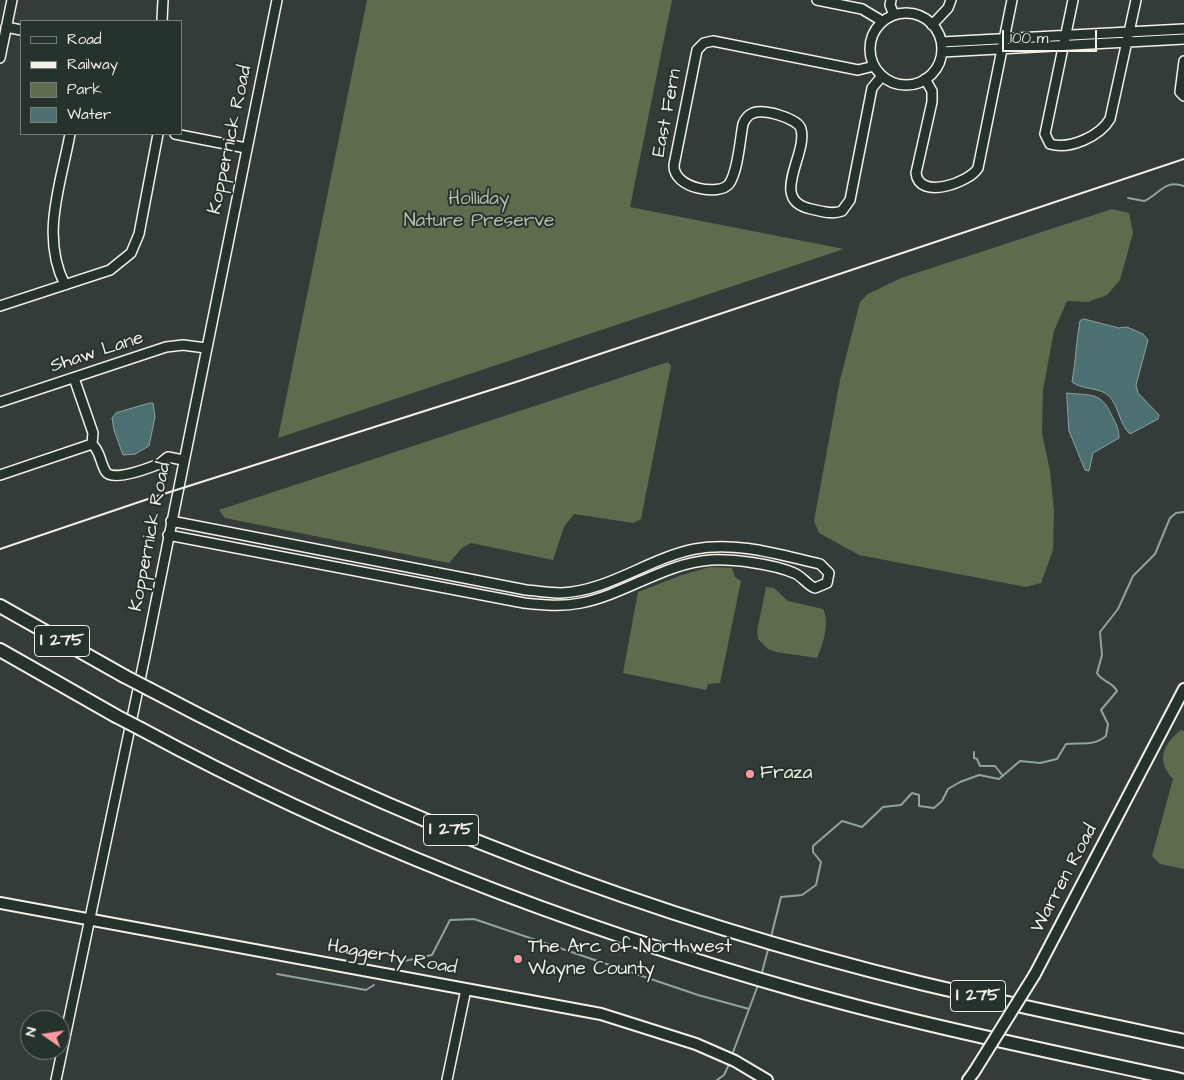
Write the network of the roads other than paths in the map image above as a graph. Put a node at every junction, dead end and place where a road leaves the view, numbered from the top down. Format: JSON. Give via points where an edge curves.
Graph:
{"nodes":[{"id":1,"x":12,"y":0,"type":"edge"},
{"id":2,"x":163,"y":0,"type":"edge"},
{"id":3,"x":277,"y":0,"type":"edge"},
{"id":4,"x":817,"y":0,"type":"edge"},
{"id":5,"x":891,"y":0,"type":"edge"},
{"id":6,"x":951,"y":0,"type":"edge"},
{"id":7,"x":1012,"y":0,"type":"edge"},
{"id":8,"x":1074,"y":0,"type":"edge"},
{"id":9,"x":1136,"y":0,"type":"edge"},
{"id":10,"x":894,"y":15,"type":"junction"},
{"id":11,"x":162,"y":20,"type":"edge"},
{"id":12,"x":882,"y":22,"type":"junction"},
{"id":13,"x":932,"y":25,"type":"junction"},
{"id":14,"x":6,"y":27,"type":"junction"},
{"id":15,"x":1184,"y":29,"type":"edge"},
{"id":16,"x":20,"y":30,"type":"edge"},
{"id":17,"x":1129,"y":32,"type":"junction"},
{"id":18,"x":1184,"y":39,"type":"edge"},
{"id":19,"x":1066,"y":40,"type":"junction"},
{"id":20,"x":1127,"y":43,"type":"junction"},
{"id":21,"x":1004,"y":44,"type":"junction"},
{"id":22,"x":942,"y":47,"type":"junction"},
{"id":23,"x":0,"y":58,"type":"edge"},
{"id":24,"x":1184,"y":61,"type":"edge"},
{"id":25,"x":874,"y":66,"type":"junction"},
{"id":26,"x":882,"y":76,"type":"junction"},
{"id":27,"x":925,"y":79,"type":"junction"},
{"id":28,"x":1184,"y":96,"type":"edge"},
{"id":29,"x":70,"y":135,"type":"edge"},
{"id":30,"x":158,"y":135,"type":"edge"},
{"id":31,"x":180,"y":135,"type":"edge"},
{"id":32,"x":246,"y":148,"type":"junction"},
{"id":33,"x":65,"y":285,"type":"junction"},
{"id":34,"x":0,"y":306,"type":"edge"},
{"id":35,"x":206,"y":348,"type":"junction"},
{"id":36,"x":74,"y":378,"type":"junction"},
{"id":37,"x":0,"y":402,"type":"edge"},
{"id":38,"x":92,"y":444,"type":"junction"},
{"id":39,"x":183,"y":460,"type":"junction"},
{"id":40,"x":0,"y":475,"type":"edge"},
{"id":41,"x":171,"y":521,"type":"junction"},
{"id":42,"x":168,"y":535,"type":"junction"},
{"id":43,"x":247,"y":536,"type":"junction"},
{"id":44,"x":245,"y":549,"type":"junction"},
{"id":45,"x":322,"y":551,"type":"junction"},
{"id":46,"x":790,"y":557,"type":"junction"},
{"id":47,"x":319,"y":564,"type":"junction"},
{"id":48,"x":403,"y":566,"type":"junction"},
{"id":49,"x":786,"y":570,"type":"junction"},
{"id":50,"x":400,"y":579,"type":"junction"},
{"id":51,"x":604,"y":584,"type":"junction"},
{"id":52,"x":516,"y":588,"type":"junction"},
{"id":53,"x":608,"y":595,"type":"junction"},
{"id":54,"x":514,"y":600,"type":"junction"},
{"id":55,"x":0,"y":606,"type":"edge"},
{"id":56,"x":0,"y":650,"type":"edge"},
{"id":57,"x":1184,"y":689,"type":"edge"},
{"id":58,"x":0,"y":903,"type":"edge"},
{"id":59,"x":90,"y":919,"type":"junction"},
{"id":60,"x":466,"y":989,"type":"junction"},
{"id":61,"x":1184,"y":1041,"type":"edge"},
{"id":62,"x":971,"y":1076,"type":"edge"},
{"id":63,"x":56,"y":1080,"type":"edge"},
{"id":64,"x":447,"y":1080,"type":"edge"},
{"id":65,"x":768,"y":1080,"type":"edge"},
{"id":66,"x":1181,"y":1080,"type":"edge"}],
"edges":[{"from":1,"to":14,"type":"street"},
{"from":2,"to":11,"type":"street"},
{"from":3,"to":32,"type":"street","name":"Koppernick Road"},
{"from":4,"to":12,"type":"street","via":[[862,9]]},
{"from":5,"to":10,"type":"street"},
{"from":6,"to":13,"type":"street"},
{"from":7,"to":21,"type":"street"},
{"from":8,"to":19,"type":"street"},
{"from":9,"to":17,"type":"street"},
{"from":10,"to":12,"type":"street"},
{"from":10,"to":13,"type":"street","via":[[915,15]]},
{"from":12,"to":25,"type":"street","via":[[870,43]]},
{"from":13,"to":22,"type":"street"},
{"from":14,"to":16,"type":"street"},
{"from":14,"to":23,"type":"street"},
{"from":15,"to":17,"type":"street"},
{"from":17,"to":19,"type":"street"},
{"from":17,"to":20,"type":"street"},
{"from":18,"to":20,"type":"street"},
{"from":19,"to":20,"type":"street"},
{"from":19,"to":20,"type":"street","via":[[1045,134],[1050,144],[1059,147],[1095,135],[1105,128],[1110,119]]},
{"from":19,"to":21,"type":"street"},
{"from":21,"to":22,"type":"street"},
{"from":21,"to":27,"type":"street","via":[[978,168],[970,177],[932,189],[919,182],[916,173],[932,102],[932,91]]},
{"from":22,"to":27,"type":"street","via":[[938,64]]},
{"from":24,"to":28,"type":"street","via":[[1180,92]]},
{"from":25,"to":26,"type":"street"},
{"from":25,"to":26,"type":"street","name":"East Fern","via":[[858,70],[713,41],[704,43],[697,50],[693,67],[674,165],[675,175],[687,185],[716,190],[724,188],[731,180],[747,117],[758,112],[791,118],[799,124],[802,133],[791,189],[793,199],[801,207],[833,213],[842,211],[850,200],[872,88]]},
{"from":26,"to":27,"type":"street","via":[[905,85]]},
{"from":29,"to":33,"type":"street","via":[[52,235],[54,257]]},
{"from":30,"to":33,"type":"street","via":[[137,241],[127,259],[107,271]]},
{"from":31,"to":32,"type":"street"},
{"from":32,"to":35,"type":"street","name":"Koppernick Road"},
{"from":33,"to":34,"type":"street"},
{"from":35,"to":36,"type":"street","name":"Shaw Lane","via":[[174,345]]},
{"from":35,"to":39,"type":"street","name":"Koppernick Road"},
{"from":36,"to":37,"type":"street","name":"Shaw Lane"},
{"from":36,"to":38,"type":"street","via":[[93,432]]},
{"from":38,"to":39,"type":"street","via":[[111,476],[119,477],[160,464],[168,457]]},
{"from":38,"to":40,"type":"street"},
{"from":39,"to":41,"type":"street","name":"Koppernick Road"},
{"from":41,"to":42,"type":"street","name":"Koppernick Road"},
{"from":41,"to":43,"type":"street"},
{"from":42,"to":44,"type":"street"},
{"from":42,"to":59,"type":"street","name":"Koppernick Road"},
{"from":43,"to":44,"type":"street"},
{"from":43,"to":45,"type":"street"},
{"from":44,"to":47,"type":"street"},
{"from":45,"to":47,"type":"street"},
{"from":45,"to":48,"type":"street"},
{"from":46,"to":49,"type":"street"},
{"from":46,"to":49,"type":"street","via":[[824,566],[830,573],[827,583],[815,588]]},
{"from":46,"to":51,"type":"street","via":[[735,548],[704,548],[674,555]]},
{"from":47,"to":50,"type":"street"},
{"from":48,"to":50,"type":"street"},
{"from":48,"to":52,"type":"street"},
{"from":49,"to":53,"type":"street","via":[[734,560],[711,560],[677,567]]},
{"from":50,"to":54,"type":"street"},
{"from":51,"to":52,"type":"street","via":[[560,593]]},
{"from":51,"to":53,"type":"street"},
{"from":52,"to":54,"type":"street"},
{"from":53,"to":54,"type":"street","via":[[568,605],[539,605]]},
{"from":55,"to":61,"type":"highway","number":"I 275","bridge":true,"via":[[124,676],[332,779],[462,835],[564,874],[769,941],[921,983]]},
{"from":56,"to":66,"type":"highway","number":"I 275","bridge":true,"via":[[116,716],[304,810],[430,864],[613,933],[760,979],[937,1026]]},
{"from":57,"to":62,"type":"main road","name":"Warren Road","bridge":true,"via":[[1035,974]]},
{"from":58,"to":59,"type":"main road","name":"Haggerty Road"},
{"from":59,"to":60,"type":"main road","name":"Haggerty Road"},
{"from":59,"to":63,"type":"street","name":"Koppernick Road"},
{"from":60,"to":64,"type":"street"},
{"from":60,"to":65,"type":"main road","name":"Haggerty Road","via":[[624,1020],[696,1044]]}]}
